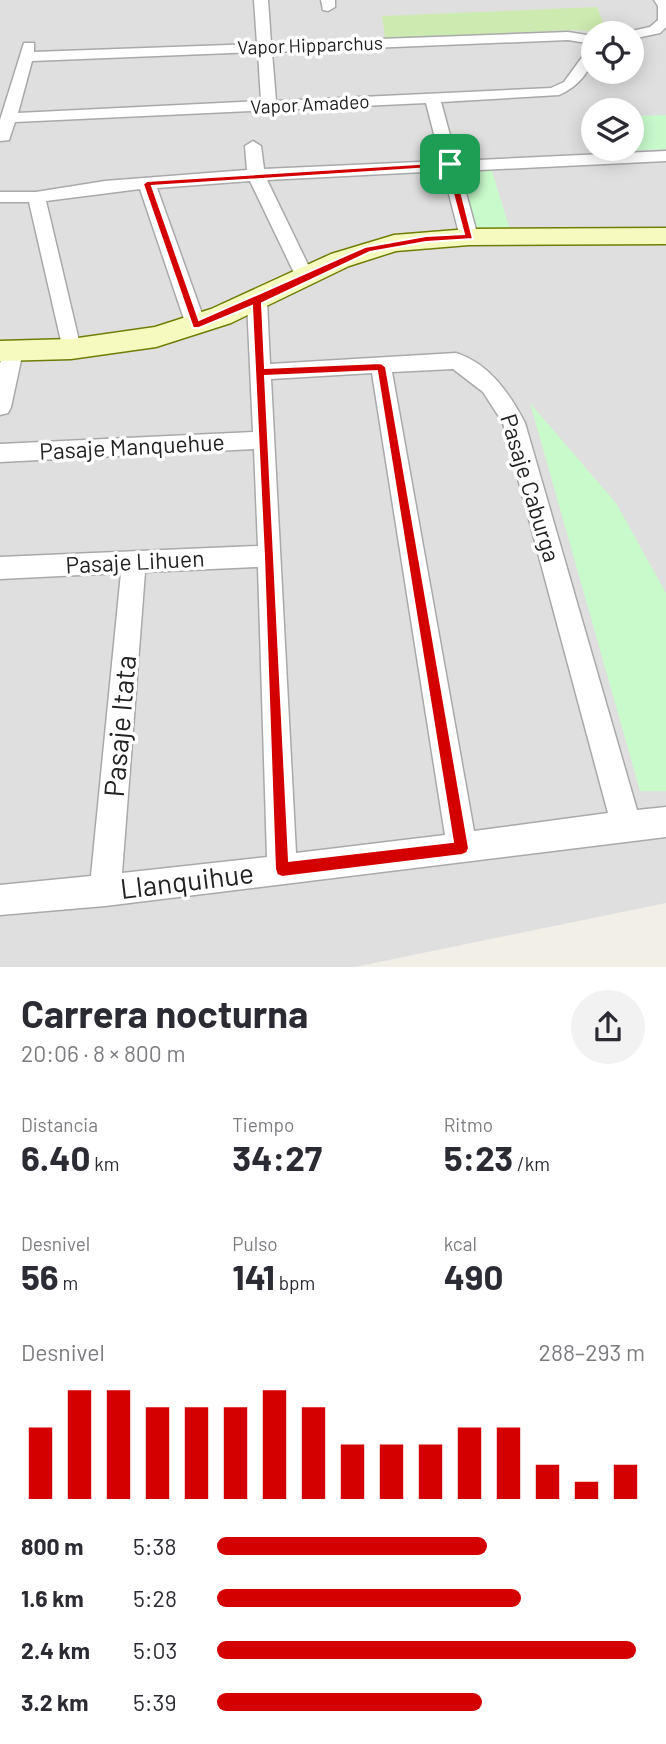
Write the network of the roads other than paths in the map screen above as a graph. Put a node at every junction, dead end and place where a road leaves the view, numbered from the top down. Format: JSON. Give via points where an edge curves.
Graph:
{"nodes":[{"id":1,"x":261,"y":0,"type":"edge"},
{"id":2,"x":661,"y":0,"type":"edge"},
{"id":3,"x":665,"y":23,"type":"edge"},
{"id":4,"x":644,"y":32,"type":"edge"},
{"id":5,"x":581,"y":36,"type":"edge"},
{"id":6,"x":264,"y":47,"type":"junction"},
{"id":7,"x":581,"y":68,"type":"edge"},
{"id":8,"x":432,"y":98,"type":"junction"},
{"id":9,"x":268,"y":106,"type":"junction"},
{"id":10,"x":9,"y":118,"type":"junction"},
{"id":11,"x":3,"y":137,"type":"dead end"},
{"id":12,"x":253,"y":146,"type":"dead end"},
{"id":13,"x":666,"y":156,"type":"edge"},
{"id":14,"x":450,"y":164,"type":"junction"},
{"id":15,"x":256,"y":175,"type":"junction"},
{"id":16,"x":147,"y":184,"type":"junction"},
{"id":17,"x":0,"y":197,"type":"edge"},
{"id":18,"x":36,"y":197,"type":"junction"},
{"id":19,"x":666,"y":236,"type":"edge"},
{"id":20,"x":469,"y":237,"type":"junction"},
{"id":21,"x":305,"y":277,"type":"junction"},
{"id":22,"x":257,"y":301,"type":"junction"},
{"id":23,"x":196,"y":325,"type":"junction"},
{"id":24,"x":71,"y":349,"type":"junction"},
{"id":25,"x":6,"y":351,"type":"edge"},
{"id":26,"x":381,"y":367,"type":"junction"},
{"id":27,"x":260,"y":372,"type":"junction"},
{"id":28,"x":0,"y":407,"type":"edge"},
{"id":29,"x":265,"y":440,"type":"junction"},
{"id":30,"x":0,"y":453,"type":"edge"},
{"id":31,"x":270,"y":556,"type":"junction"},
{"id":32,"x":134,"y":562,"type":"junction"},
{"id":33,"x":0,"y":568,"type":"edge"},
{"id":34,"x":666,"y":822,"type":"edge"},
{"id":35,"x":626,"y":824,"type":"junction"},
{"id":36,"x":462,"y":848,"type":"junction"},
{"id":37,"x":282,"y":869,"type":"junction"},
{"id":38,"x":105,"y":891,"type":"junction"},
{"id":39,"x":0,"y":900,"type":"edge"}],
"edges":[{"from":1,"to":6,"type":"street"},
{"from":2,"to":3,"type":"street"},
{"from":3,"to":4,"type":"street"},
{"from":5,"to":6,"type":"street","name":"Vapor Hipparchus"},
{"from":6,"to":9,"type":"street"},
{"from":6,"to":10,"type":"street","name":"Vapor Hipparchus","via":[[27,52]]},
{"from":7,"to":8,"type":"street","name":"Vapor Amadeo","via":[[569,85],[554,92]]},
{"from":8,"to":9,"type":"street","name":"Vapor Amadeo"},
{"from":8,"to":14,"type":"street"},
{"from":9,"to":10,"type":"street","name":"Vapor Amadeo"},
{"from":10,"to":11,"type":"street"},
{"from":12,"to":15,"type":"street"},
{"from":13,"to":14,"type":"street"},
{"from":14,"to":15,"type":"street"},
{"from":14,"to":20,"type":"street"},
{"from":15,"to":16,"type":"street"},
{"from":15,"to":21,"type":"street"},
{"from":16,"to":18,"type":"street"},
{"from":16,"to":23,"type":"street"},
{"from":17,"to":18,"type":"street"},
{"from":18,"to":24,"type":"street"},
{"from":19,"to":20,"type":"street"},
{"from":20,"to":21,"type":"street","via":[[394,243]]},
{"from":21,"to":22,"type":"street"},
{"from":22,"to":23,"type":"street"},
{"from":22,"to":27,"type":"street"},
{"from":23,"to":24,"type":"street","via":[[156,337]]},
{"from":24,"to":25,"type":"street"},
{"from":25,"to":28,"type":"street"},
{"from":26,"to":27,"type":"street","name":"Pasaje Caburga"},
{"from":26,"to":35,"type":"street","name":"Pasaje Caburga","via":[[456,361],[470,367],[505,404]]},
{"from":26,"to":36,"type":"street"},
{"from":27,"to":29,"type":"street"},
{"from":29,"to":30,"type":"street","name":"Pasaje Manquehue"},
{"from":29,"to":31,"type":"street"},
{"from":31,"to":32,"type":"street","name":"Pasaje Lihuen"},
{"from":31,"to":37,"type":"street"},
{"from":32,"to":33,"type":"street","name":"Pasaje Lihuen"},
{"from":32,"to":38,"type":"street","name":"Pasaje Itata"},
{"from":34,"to":35,"type":"street","name":"Llanquihue"},
{"from":35,"to":36,"type":"street","name":"Llanquihue"},
{"from":36,"to":37,"type":"street","name":"Llanquihue"},
{"from":37,"to":38,"type":"street","name":"Llanquihue"},
{"from":38,"to":39,"type":"street","name":"Llanquihue"}]}
